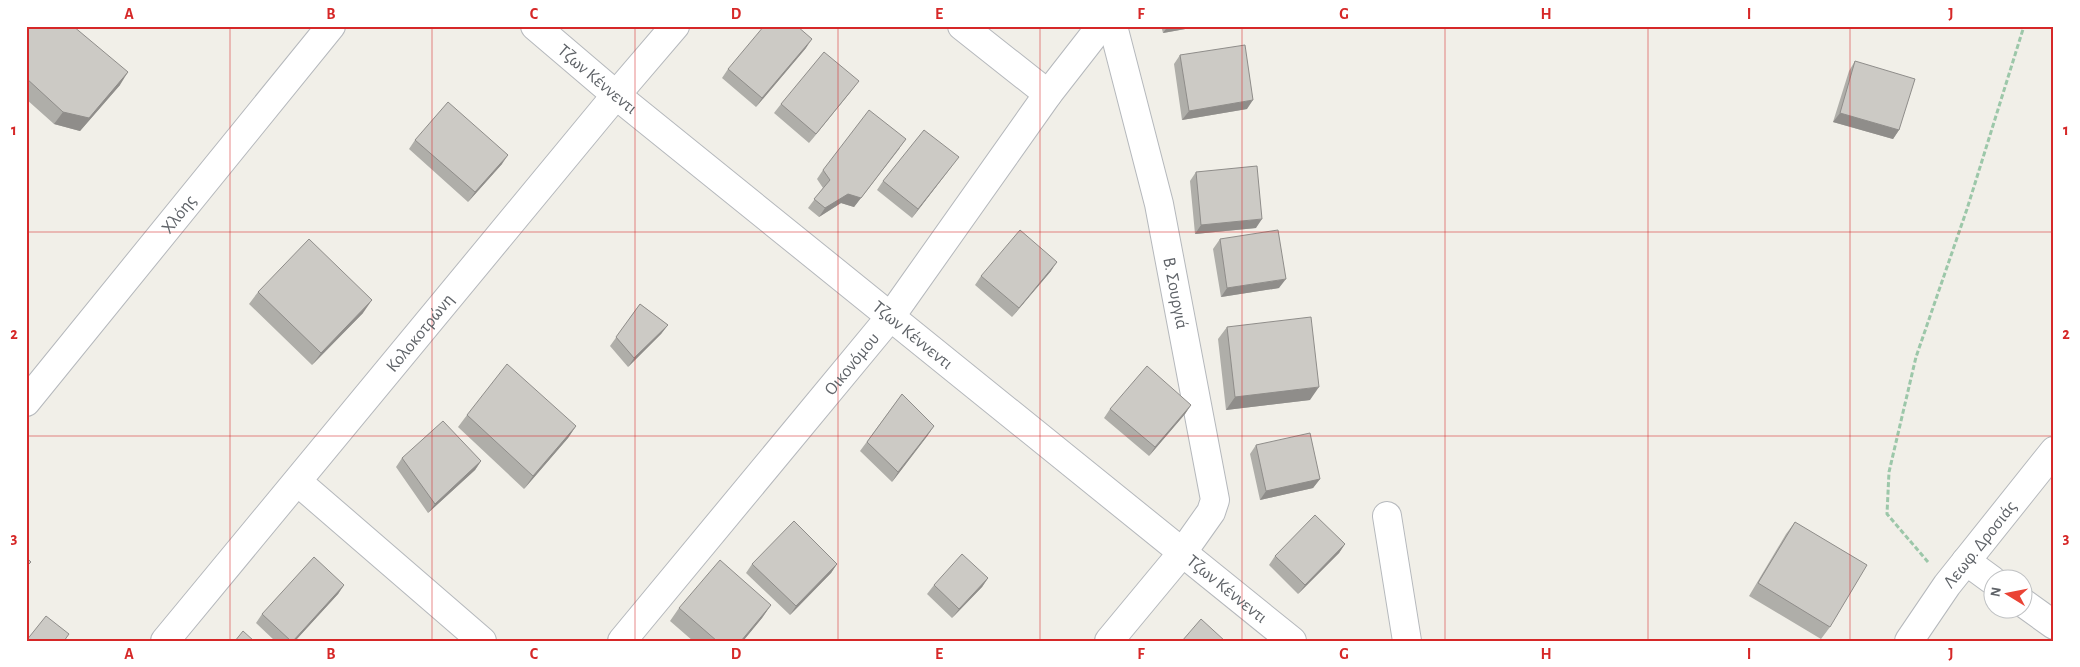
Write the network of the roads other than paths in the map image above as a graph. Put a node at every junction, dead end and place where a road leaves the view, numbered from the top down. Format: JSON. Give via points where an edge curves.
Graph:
{"nodes":[{"id":1,"x":331,"y":26,"type":"edge"},
{"id":2,"x":535,"y":26,"type":"edge"},
{"id":3,"x":675,"y":26,"type":"edge"},
{"id":4,"x":962,"y":26,"type":"edge"},
{"id":5,"x":1101,"y":26,"type":"edge"},
{"id":6,"x":1113,"y":26,"type":"edge"},
{"id":7,"x":1048,"y":94,"type":"junction"},
{"id":8,"x":616,"y":95,"type":"junction"},
{"id":9,"x":891,"y":316,"type":"junction"},
{"id":10,"x":26,"y":402,"type":"edge"},
{"id":11,"x":2054,"y":451,"type":"edge"},
{"id":12,"x":298,"y":482,"type":"junction"},
{"id":13,"x":1387,"y":516,"type":"dead end"},
{"id":14,"x":1182,"y":553,"type":"junction"},
{"id":15,"x":1966,"y":561,"type":"junction"},
{"id":16,"x":1982,"y":573,"type":"edge"},
{"id":17,"x":2032,"y":610,"type":"edge"},
{"id":18,"x":2054,"y":626,"type":"edge"},
{"id":19,"x":165,"y":641,"type":"edge"},
{"id":20,"x":482,"y":641,"type":"edge"},
{"id":21,"x":622,"y":641,"type":"edge"},
{"id":22,"x":1109,"y":641,"type":"edge"},
{"id":23,"x":1292,"y":641,"type":"edge"},
{"id":24,"x":1407,"y":641,"type":"edge"},
{"id":25,"x":1909,"y":641,"type":"edge"}],
"edges":[{"from":1,"to":10,"type":"street","name":"Χλόης"},
{"from":2,"to":8,"type":"street","name":"Τζων Κέννεντι"},
{"from":3,"to":8,"type":"street","name":"Κολοκοτρώνη"},
{"from":4,"to":7,"type":"street"},
{"from":5,"to":7,"type":"street","name":"Οικονόμου"},
{"from":6,"to":14,"type":"street","name":"Β. Σουργιά","via":[[1159,204],[1215,494],[1214,507]]},
{"from":7,"to":9,"type":"street","name":"Οικονόμου"},
{"from":8,"to":9,"type":"street","name":"Τζων Κέννεντι"},
{"from":8,"to":12,"type":"street","name":"Κολοκοτρώνη"},
{"from":9,"to":14,"type":"street","name":"Τζων Κέννεντι"},
{"from":9,"to":21,"type":"street","name":"Οικονόμου"},
{"from":11,"to":15,"type":"street","name":"Λεωφ. Δροσιάς"},
{"from":12,"to":19,"type":"street","name":"Κολοκοτρώνη"},
{"from":12,"to":20,"type":"street"},
{"from":13,"to":24,"type":"street"},
{"from":14,"to":22,"type":"street","name":"Β. Σουργιά"},
{"from":14,"to":23,"type":"street","name":"Τζων Κέννεντι"},
{"from":15,"to":16,"type":"street"},
{"from":15,"to":25,"type":"street","name":"Λεωφ. Δροσιάς"},
{"from":17,"to":18,"type":"street"}]}
